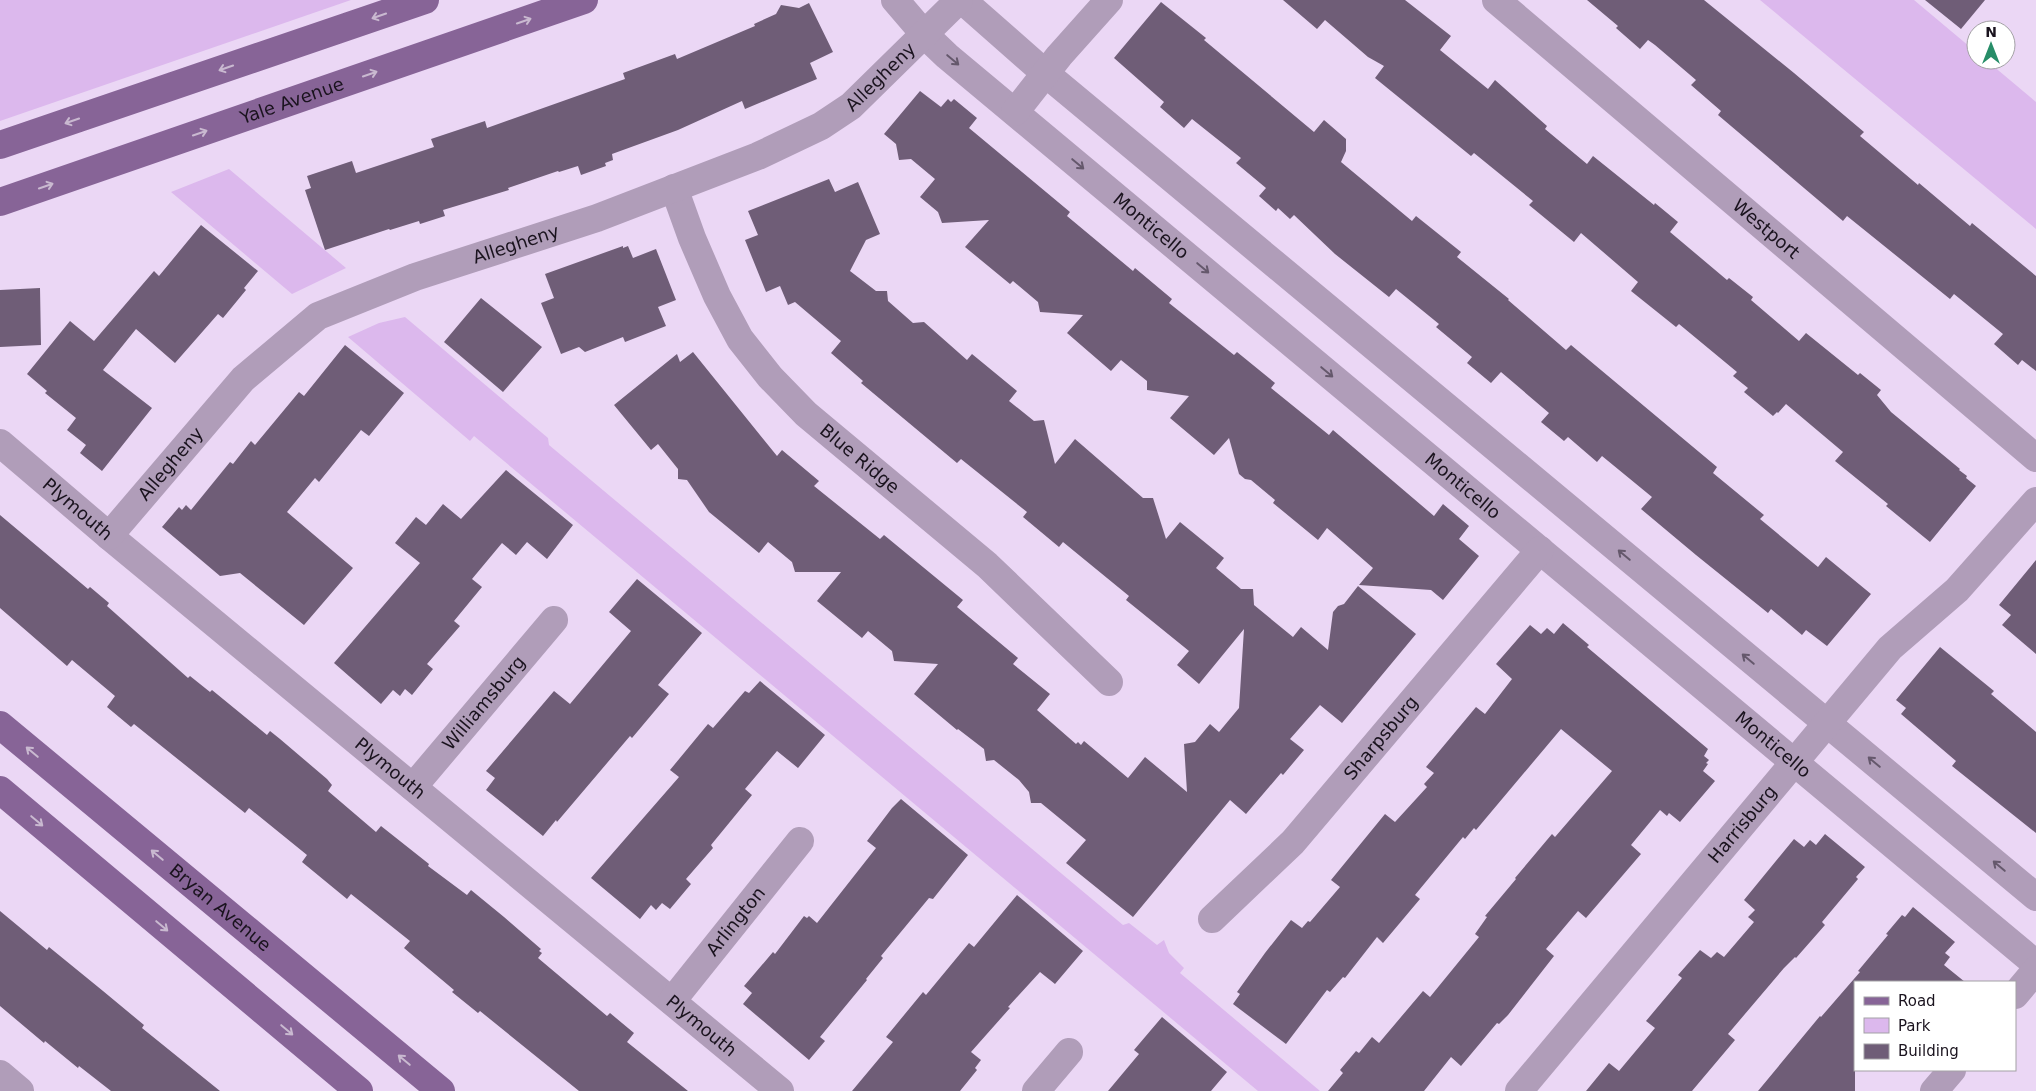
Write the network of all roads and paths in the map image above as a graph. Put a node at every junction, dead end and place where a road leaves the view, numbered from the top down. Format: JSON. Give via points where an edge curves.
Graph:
{"nodes":[{"id":1,"x":426,"y":0,"type":"edge"},
{"id":2,"x":584,"y":0,"type":"edge"},
{"id":3,"x":895,"y":0,"type":"edge"},
{"id":4,"x":961,"y":0,"type":"edge"},
{"id":5,"x":1108,"y":0,"type":"edge"},
{"id":6,"x":1496,"y":0,"type":"edge"},
{"id":7,"x":924,"y":34,"type":"junction"},
{"id":8,"x":1045,"y":73,"type":"junction"},
{"id":9,"x":1015,"y":112,"type":"junction"},
{"id":10,"x":0,"y":145,"type":"edge"},
{"id":11,"x":674,"y":188,"type":"junction"},
{"id":12,"x":0,"y":202,"type":"edge"},
{"id":13,"x":0,"y":442,"type":"edge"},
{"id":14,"x":2036,"y":458,"type":"edge"},
{"id":15,"x":2036,"y":501,"type":"edge"},
{"id":16,"x":109,"y":536,"type":"junction"},
{"id":17,"x":1540,"y":550,"type":"junction"},
{"id":18,"x":554,"y":620,"type":"dead end"},
{"id":19,"x":1109,"y":682,"type":"dead end"},
{"id":20,"x":1827,"y":723,"type":"junction"},
{"id":21,"x":0,"y":725,"type":"edge"},
{"id":22,"x":1794,"y":762,"type":"junction"},
{"id":23,"x":413,"y":787,"type":"junction"},
{"id":24,"x":0,"y":790,"type":"edge"},
{"id":25,"x":800,"y":840,"type":"dead end"},
{"id":26,"x":2036,"y":897,"type":"edge"},
{"id":27,"x":1212,"y":919,"type":"dead end"},
{"id":28,"x":2036,"y":964,"type":"edge"},
{"id":29,"x":2036,"y":970,"type":"edge"},
{"id":30,"x":2016,"y":994,"type":"edge"},
{"id":31,"x":672,"y":1001,"type":"junction"},
{"id":32,"x":1069,"y":1052,"type":"dead end"},
{"id":33,"x":1951,"y":1071,"type":"edge"},
{"id":34,"x":0,"y":1074,"type":"edge"},
{"id":35,"x":20,"y":1091,"type":"edge"},
{"id":36,"x":360,"y":1091,"type":"edge"},
{"id":37,"x":441,"y":1091,"type":"edge"},
{"id":38,"x":780,"y":1091,"type":"edge"},
{"id":39,"x":1036,"y":1091,"type":"edge"},
{"id":40,"x":1518,"y":1091,"type":"edge"},
{"id":41,"x":1934,"y":1091,"type":"edge"}],
"edges":[{"from":1,"to":10,"type":"main road","one_way":true},
{"from":12,"to":2,"type":"main road","name":"Yale Avenue","one_way":true},
{"from":3,"to":7,"type":"street","name":"Monticello"},
{"from":4,"to":7,"type":"street","name":"Allegheny"},
{"from":4,"to":8,"type":"street"},
{"from":5,"to":8,"type":"street"},
{"from":6,"to":14,"type":"street","name":"Westport"},
{"from":7,"to":9,"type":"street","name":"Monticello","one_way":true},
{"from":7,"to":11,"type":"street","name":"Allegheny","via":[[851,106],[821,126],[758,156]]},
{"from":8,"to":9,"type":"street"},
{"from":20,"to":8,"type":"street","one_way":true},
{"from":9,"to":17,"type":"street","name":"Monticello","one_way":true},
{"from":11,"to":16,"type":"street","name":"Allegheny","via":[[597,218],[416,277],[318,316],[243,379]]},
{"from":11,"to":19,"type":"street","name":"Blue Ridge","via":[[717,296],[740,339],[770,377],[806,414],[987,565]]},
{"from":13,"to":16,"type":"street","name":"Plymouth"},
{"from":15,"to":20,"type":"street","name":"Harrisburg","via":[[1957,590],[1890,648]]},
{"from":16,"to":23,"type":"street","name":"Plymouth"},
{"from":17,"to":22,"type":"street","name":"Monticello"},
{"from":17,"to":27,"type":"street","name":"Sharpsburg","via":[[1293,842]]},
{"from":18,"to":23,"type":"street","name":"Williamsburg"},
{"from":20,"to":22,"type":"street","name":"Harrisburg"},
{"from":26,"to":20,"type":"street","one_way":true},
{"from":37,"to":21,"type":"main road","name":"Bryan Avenue","one_way":true},
{"from":22,"to":28,"type":"street","name":"Monticello"},
{"from":22,"to":40,"type":"street","name":"Harrisburg"},
{"from":23,"to":31,"type":"street","name":"Plymouth"},
{"from":24,"to":36,"type":"main road","one_way":true},
{"from":25,"to":31,"type":"street","name":"Arlington"},
{"from":29,"to":30,"type":"street"},
{"from":31,"to":38,"type":"street","name":"Plymouth"},
{"from":32,"to":39,"type":"street"},
{"from":33,"to":41,"type":"street"},
{"from":34,"to":35,"type":"street"}]}
